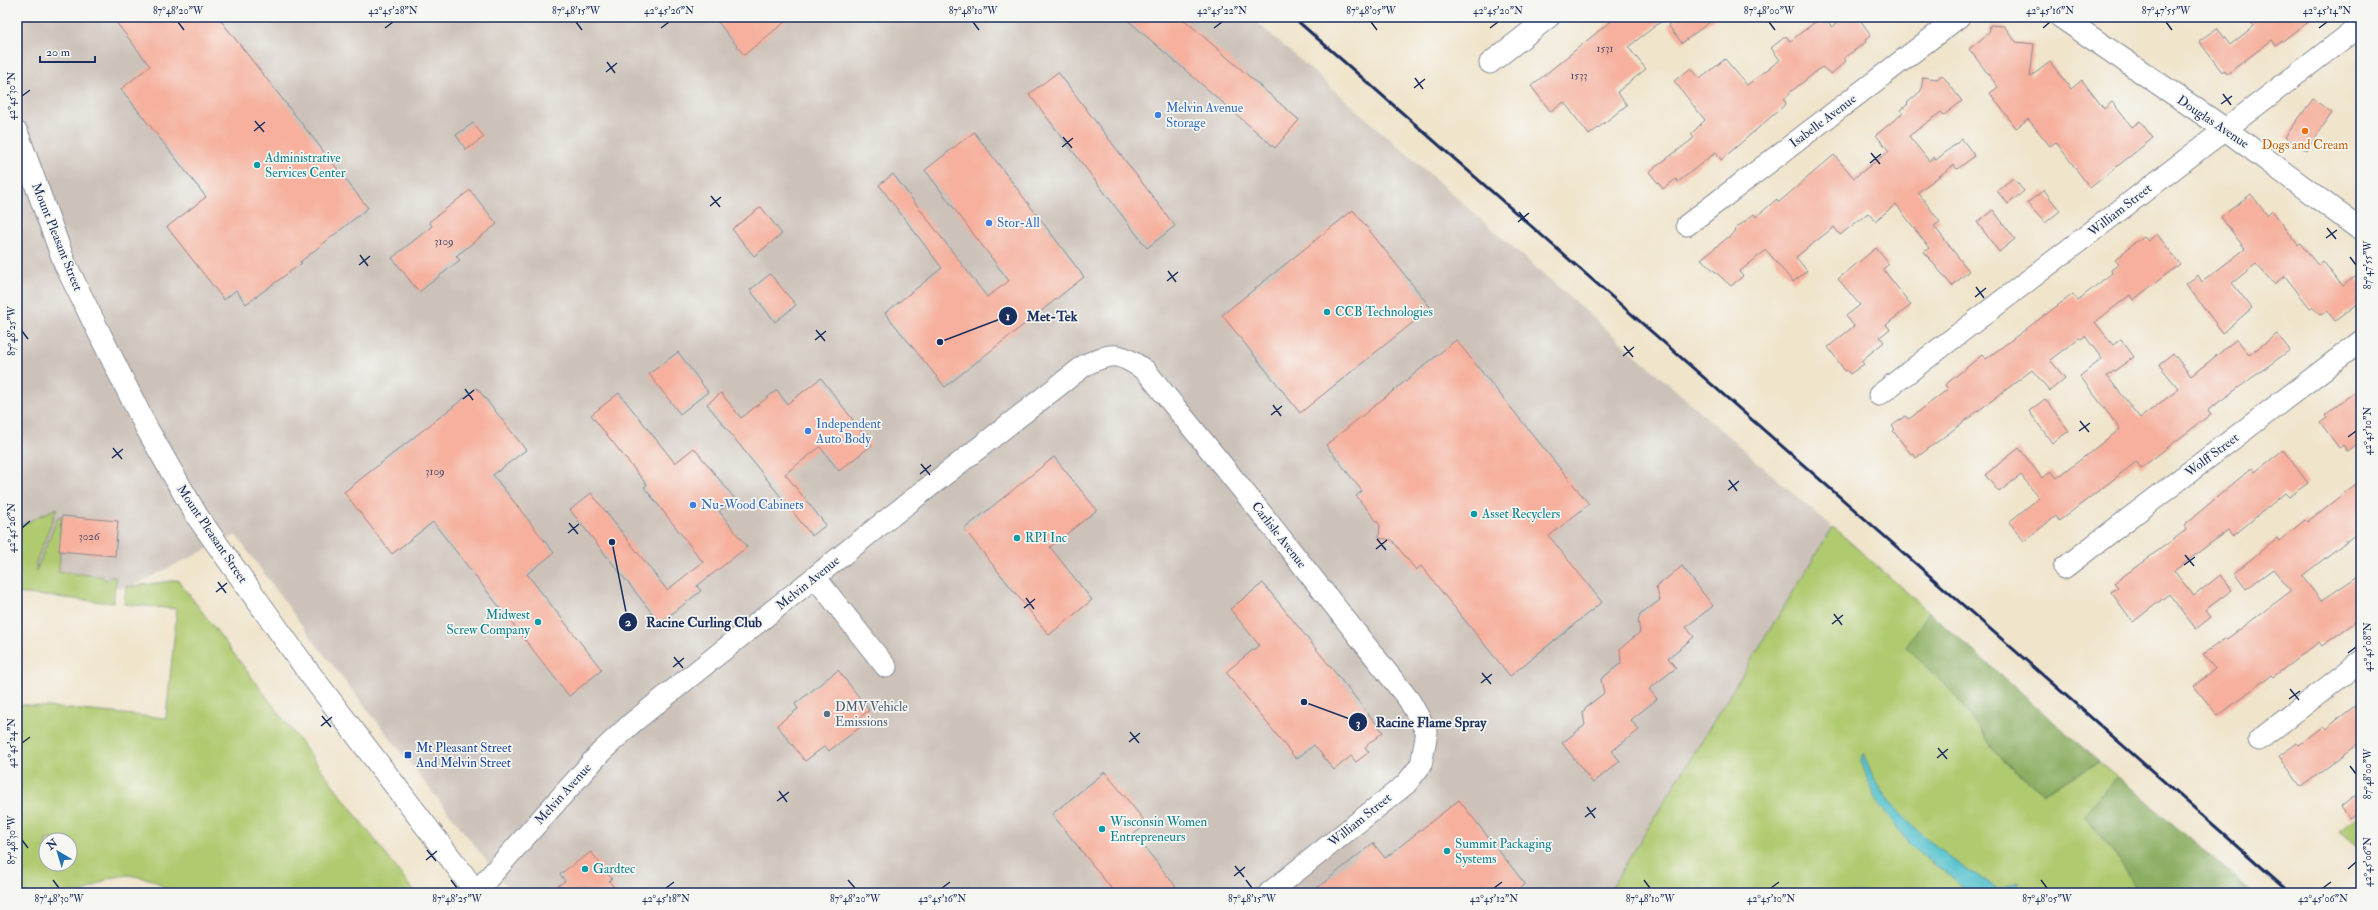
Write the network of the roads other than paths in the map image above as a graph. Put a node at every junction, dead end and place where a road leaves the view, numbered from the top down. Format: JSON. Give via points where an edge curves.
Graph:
{"nodes":[{"id":1,"x":1549,"y":17,"type":"edge"},
{"id":2,"x":1959,"y":17,"type":"edge"},
{"id":3,"x":2061,"y":17,"type":"edge"},
{"id":4,"x":2361,"y":25,"type":"edge"},
{"id":5,"x":1490,"y":63,"type":"dead end"},
{"id":6,"x":2224,"y":129,"type":"junction"},
{"id":7,"x":17,"y":133,"type":"edge"},
{"id":8,"x":1687,"y":225,"type":"dead end"},
{"id":9,"x":2361,"y":230,"type":"edge"},
{"id":10,"x":2361,"y":341,"type":"edge"},
{"id":11,"x":1115,"y":355,"type":"joint"},
{"id":12,"x":1879,"y":395,"type":"dead end"},
{"id":13,"x":2064,"y":568,"type":"dead end"},
{"id":14,"x":815,"y":577,"type":"junction"},
{"id":15,"x":2361,"y":662,"type":"edge"},
{"id":16,"x":886,"y":667,"type":"dead end"},
{"id":17,"x":1427,"y":732,"type":"joint"},
{"id":18,"x":2259,"y":740,"type":"dead end"},
{"id":19,"x":476,"y":893,"type":"edge"},
{"id":20,"x":1269,"y":893,"type":"edge"}],
"edges":[{"from":1,"to":5,"type":"street"},
{"from":2,"to":8,"type":"street","name":"Isabelle Avenue"},
{"from":3,"to":6,"type":"street","name":"Douglas Avenue"},
{"from":4,"to":6,"type":"street","name":"William Street"},
{"from":6,"to":9,"type":"street","name":"Douglas Avenue"},
{"from":6,"to":12,"type":"street","name":"William Street"},
{"from":7,"to":19,"type":"street","name":"Mount Pleasant Street","via":[[65,264],[146,427],[196,516],[307,670]]},
{"from":10,"to":13,"type":"street","name":"Wolff Street"},
{"from":11,"to":14,"type":"street","name":"Melvin Avenue","via":[[1100,358],[1086,365]]},
{"from":11,"to":17,"type":"street","name":"Carlisle Avenue","via":[[1130,360],[1146,371],[1409,700]]},
{"from":14,"to":16,"type":"street"},
{"from":14,"to":19,"type":"street","name":"Melvin Avenue","via":[[632,723],[601,752]]},
{"from":15,"to":18,"type":"street"},
{"from":17,"to":20,"type":"street","name":"William Street","via":[[1421,765],[1406,784]]}]}
